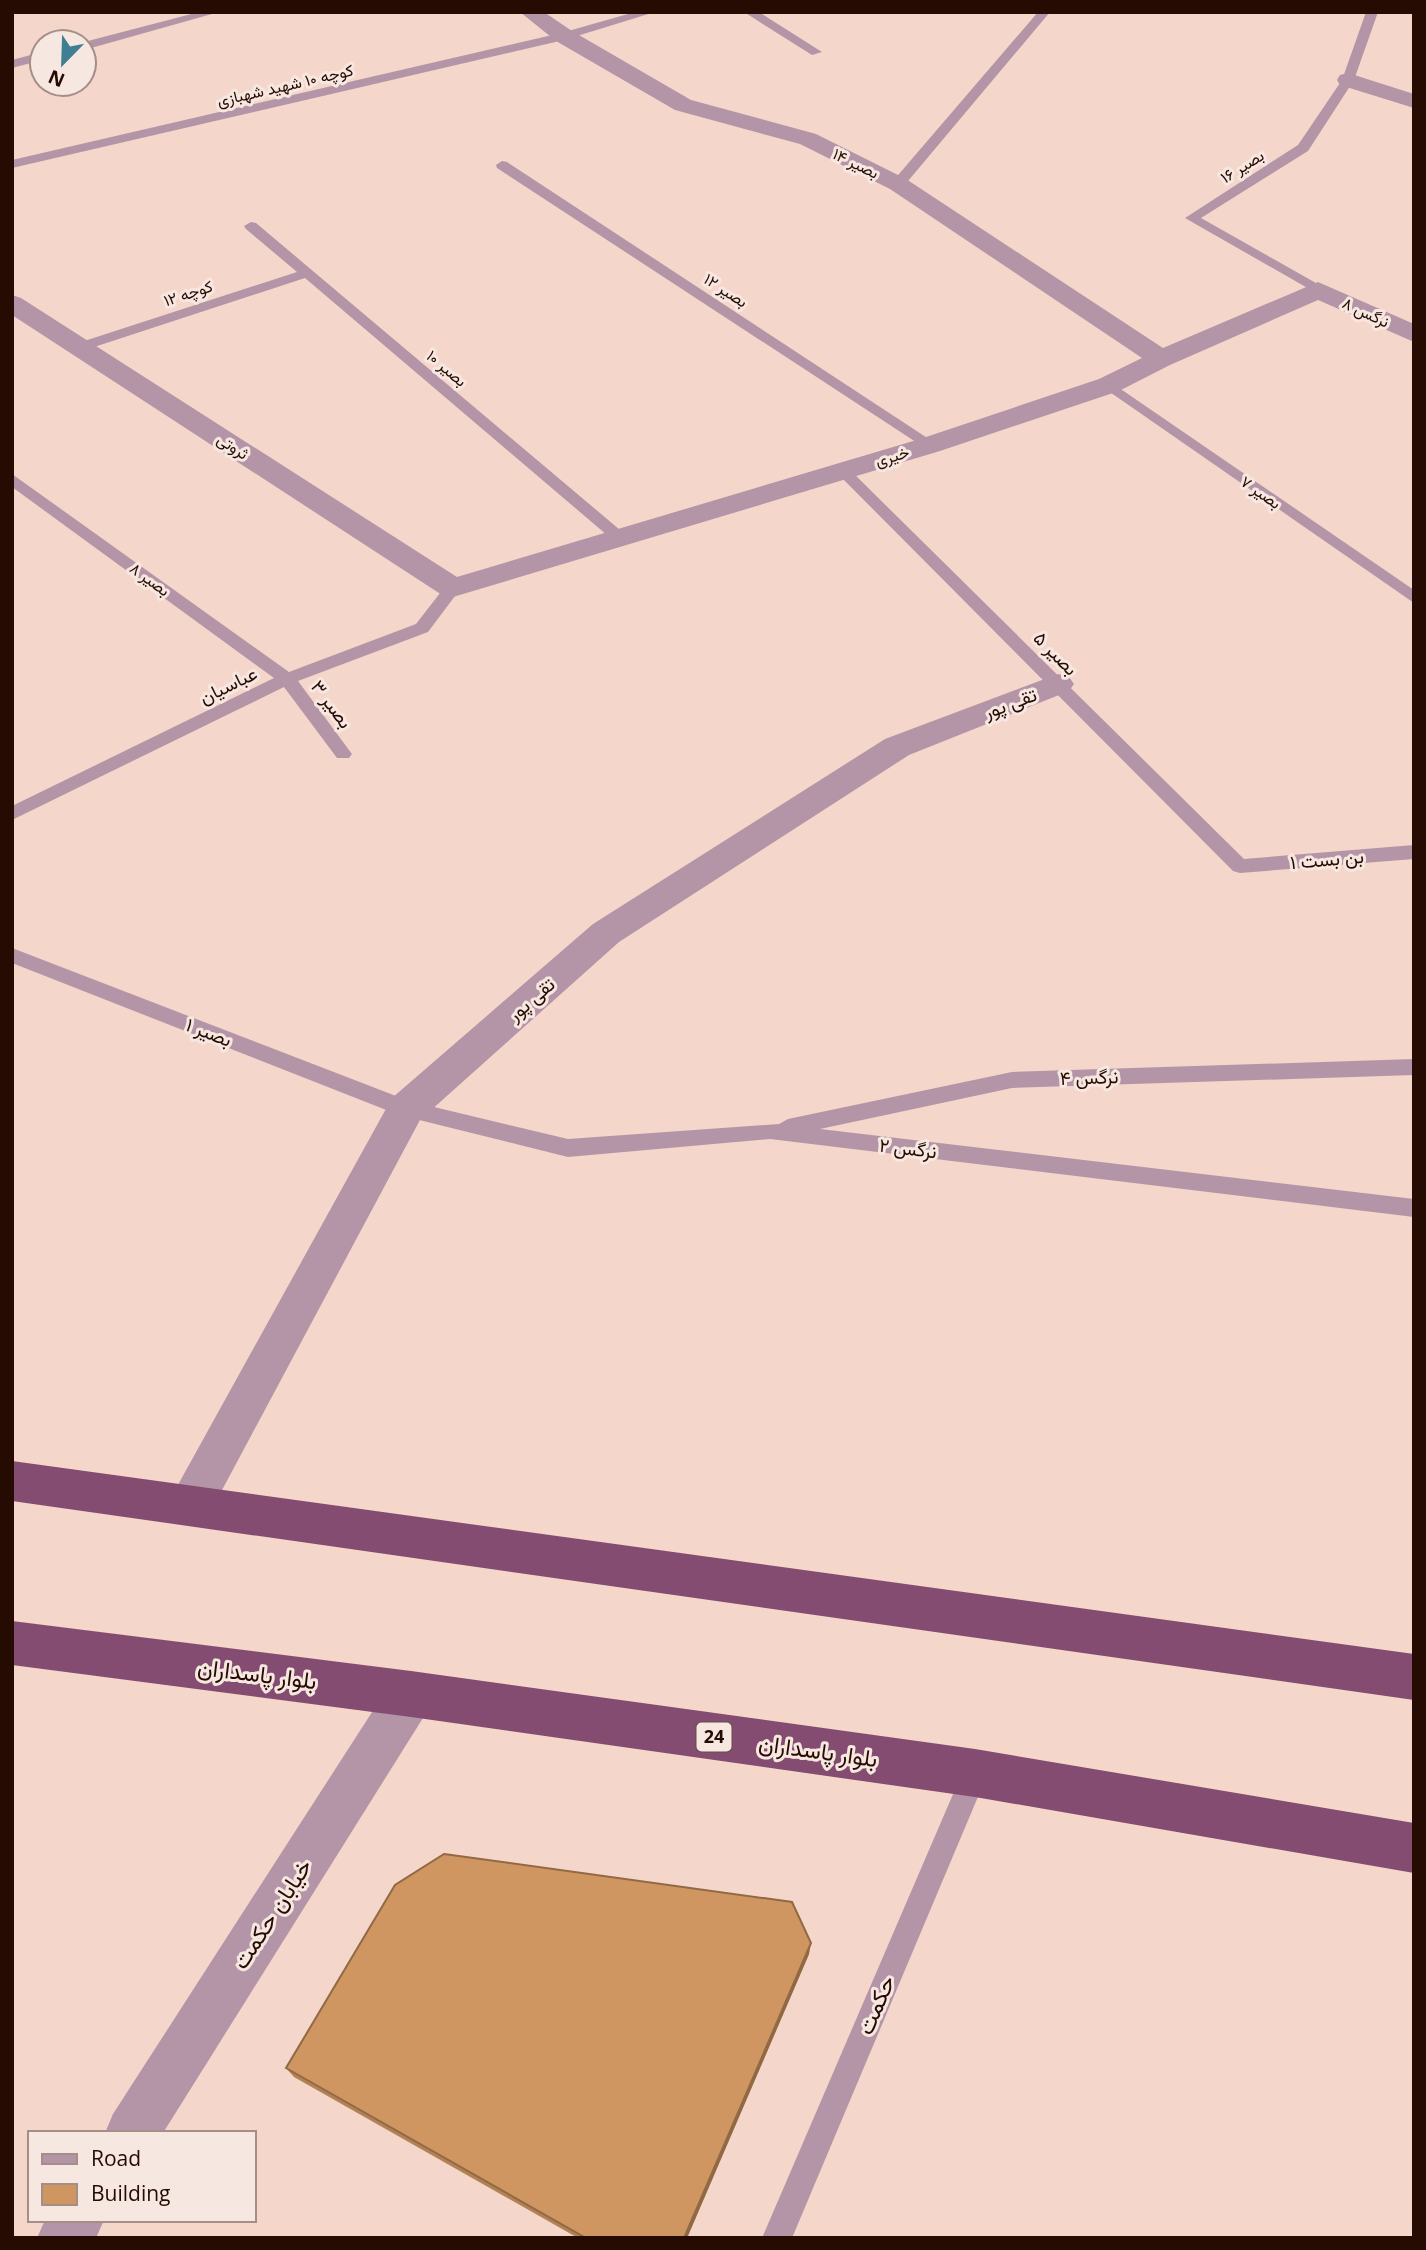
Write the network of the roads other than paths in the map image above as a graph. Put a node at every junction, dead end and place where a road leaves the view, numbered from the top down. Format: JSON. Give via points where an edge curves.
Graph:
{"nodes":[{"id":1,"x":214,"y":12,"type":"edge"},
{"id":2,"x":530,"y":12,"type":"edge"},
{"id":3,"x":649,"y":12,"type":"edge"},
{"id":4,"x":750,"y":12,"type":"edge"},
{"id":5,"x":1044,"y":12,"type":"edge"},
{"id":6,"x":1372,"y":12,"type":"edge"},
{"id":7,"x":564,"y":36,"type":"junction"},
{"id":8,"x":98,"y":42,"type":"edge"},
{"id":9,"x":816,"y":52,"type":"dead end"},
{"id":10,"x":1348,"y":80,"type":"junction"},
{"id":11,"x":1414,"y":101,"type":"edge"},
{"id":12,"x":12,"y":164,"type":"edge"},
{"id":13,"x":502,"y":165,"type":"dead end"},
{"id":14,"x":898,"y":184,"type":"junction"},
{"id":15,"x":251,"y":226,"type":"dead end"},
{"id":16,"x":307,"y":273,"type":"junction"},
{"id":17,"x":1318,"y":290,"type":"junction"},
{"id":18,"x":12,"y":303,"type":"edge"},
{"id":19,"x":1414,"y":334,"type":"edge"},
{"id":20,"x":80,"y":347,"type":"junction"},
{"id":21,"x":1161,"y":359,"type":"junction"},
{"id":22,"x":1109,"y":385,"type":"junction"},
{"id":23,"x":930,"y":444,"type":"junction"},
{"id":24,"x":843,"y":471,"type":"junction"},
{"id":25,"x":12,"y":479,"type":"edge"},
{"id":26,"x":620,"y":538,"type":"junction"},
{"id":27,"x":453,"y":588,"type":"junction"},
{"id":28,"x":1414,"y":598,"type":"edge"},
{"id":29,"x":287,"y":679,"type":"junction"},
{"id":30,"x":1058,"y":684,"type":"junction"},
{"id":31,"x":343,"y":754,"type":"dead end"},
{"id":32,"x":12,"y":814,"type":"edge"},
{"id":33,"x":1414,"y":852,"type":"edge"},
{"id":34,"x":1240,"y":866,"type":"joint"},
{"id":35,"x":12,"y":956,"type":"edge"},
{"id":36,"x":1414,"y":1067,"type":"edge"},
{"id":37,"x":406,"y":1109,"type":"junction"},
{"id":38,"x":770,"y":1131,"type":"junction"},
{"id":39,"x":1414,"y":1208,"type":"edge"},
{"id":40,"x":12,"y":1481,"type":"edge"},
{"id":41,"x":190,"y":1506,"type":"junction"},
{"id":42,"x":12,"y":1643,"type":"edge"},
{"id":43,"x":1414,"y":1677,"type":"edge"},
{"id":44,"x":411,"y":1695,"type":"junction"},
{"id":45,"x":975,"y":1773,"type":"junction"},
{"id":46,"x":1414,"y":1848,"type":"edge"},
{"id":47,"x":133,"y":2131,"type":"edge"},
{"id":48,"x":75,"y":2222,"type":"edge"},
{"id":49,"x":65,"y":2238,"type":"edge"},
{"id":50,"x":777,"y":2238,"type":"edge"}],
"edges":[{"from":1,"to":8,"type":"lane"},
{"from":2,"to":7,"type":"street","name":"بصیر ۱۴"},
{"from":3,"to":7,"type":"lane","name":"کوچه ۱۰ شهید شهبازی"},
{"from":4,"to":9,"type":"lane"},
{"from":5,"to":14,"type":"lane"},
{"from":6,"to":10,"type":"lane","name":"بصیر ۱۶"},
{"from":7,"to":12,"type":"lane","name":"کوچه ۱۰ شهید شهبازی"},
{"from":7,"to":14,"type":"street","name":"بصیر ۱۴","via":[[683,105],[807,139]]},
{"from":10,"to":11,"type":"street"},
{"from":10,"to":17,"type":"lane","name":"بصیر ۱۶","via":[[1303,148],[1192,218]]},
{"from":13,"to":23,"type":"lane","name":"بصیر ۱۲"},
{"from":14,"to":21,"type":"street","name":"بصیر ۱۴"},
{"from":15,"to":16,"type":"lane","name":"بصیر ۱۰"},
{"from":16,"to":20,"type":"lane","name":"کوچه ۱۲"},
{"from":16,"to":26,"type":"lane","name":"بصیر ۱۰"},
{"from":17,"to":19,"type":"street","name":"نرگس ۸"},
{"from":17,"to":21,"type":"street","name":"خیری"},
{"from":18,"to":20,"type":"street","name":"ثروتی"},
{"from":20,"to":27,"type":"street","name":"ثروتی"},
{"from":21,"to":22,"type":"street","name":"خیری"},
{"from":22,"to":23,"type":"street","name":"خیری"},
{"from":22,"to":28,"type":"lane","name":"بصیر ۷"},
{"from":23,"to":24,"type":"street","name":"خیری"},
{"from":24,"to":26,"type":"street","name":"خیری"},
{"from":24,"to":30,"type":"lane","name":"بصیر ۵"},
{"from":25,"to":29,"type":"lane","name":"بصیر ۸"},
{"from":26,"to":27,"type":"street","name":"خیری"},
{"from":27,"to":29,"type":"lane","name":"عباسیان","via":[[422,628]]},
{"from":29,"to":31,"type":"lane","name":"بصیر ۳"},
{"from":29,"to":32,"type":"lane","name":"عباسیان"},
{"from":30,"to":34,"type":"lane","name":"بصیر ۵"},
{"from":30,"to":37,"type":"street","name":"تقی پور","via":[[897,747],[606,933]]},
{"from":33,"to":34,"type":"lane","name":"بن بست ۱"},
{"from":35,"to":37,"type":"lane","name":"بصیر ۱"},
{"from":36,"to":38,"type":"lane","name":"نرگس ۴","via":[[1012,1080]]},
{"from":37,"to":38,"type":"lane","name":"نرگس ۲","via":[[568,1148]]},
{"from":37,"to":41,"type":"street","name":"تقی پور"},
{"from":38,"to":39,"type":"lane","name":"نرگس ۲"},
{"from":40,"to":41,"type":"highway"},
{"from":41,"to":43,"type":"highway"},
{"from":42,"to":44,"type":"highway","name":"بلوار پاسداران","number":"24"},
{"from":44,"to":45,"type":"highway","name":"بلوار پاسداران","number":"24"},
{"from":44,"to":47,"type":"street","name":"خیابان حکمت"},
{"from":45,"to":46,"type":"highway","name":"بلوار پاسداران","number":"24"},
{"from":45,"to":50,"type":"lane","name":"حکمت"},
{"from":48,"to":49,"type":"street"}]}
